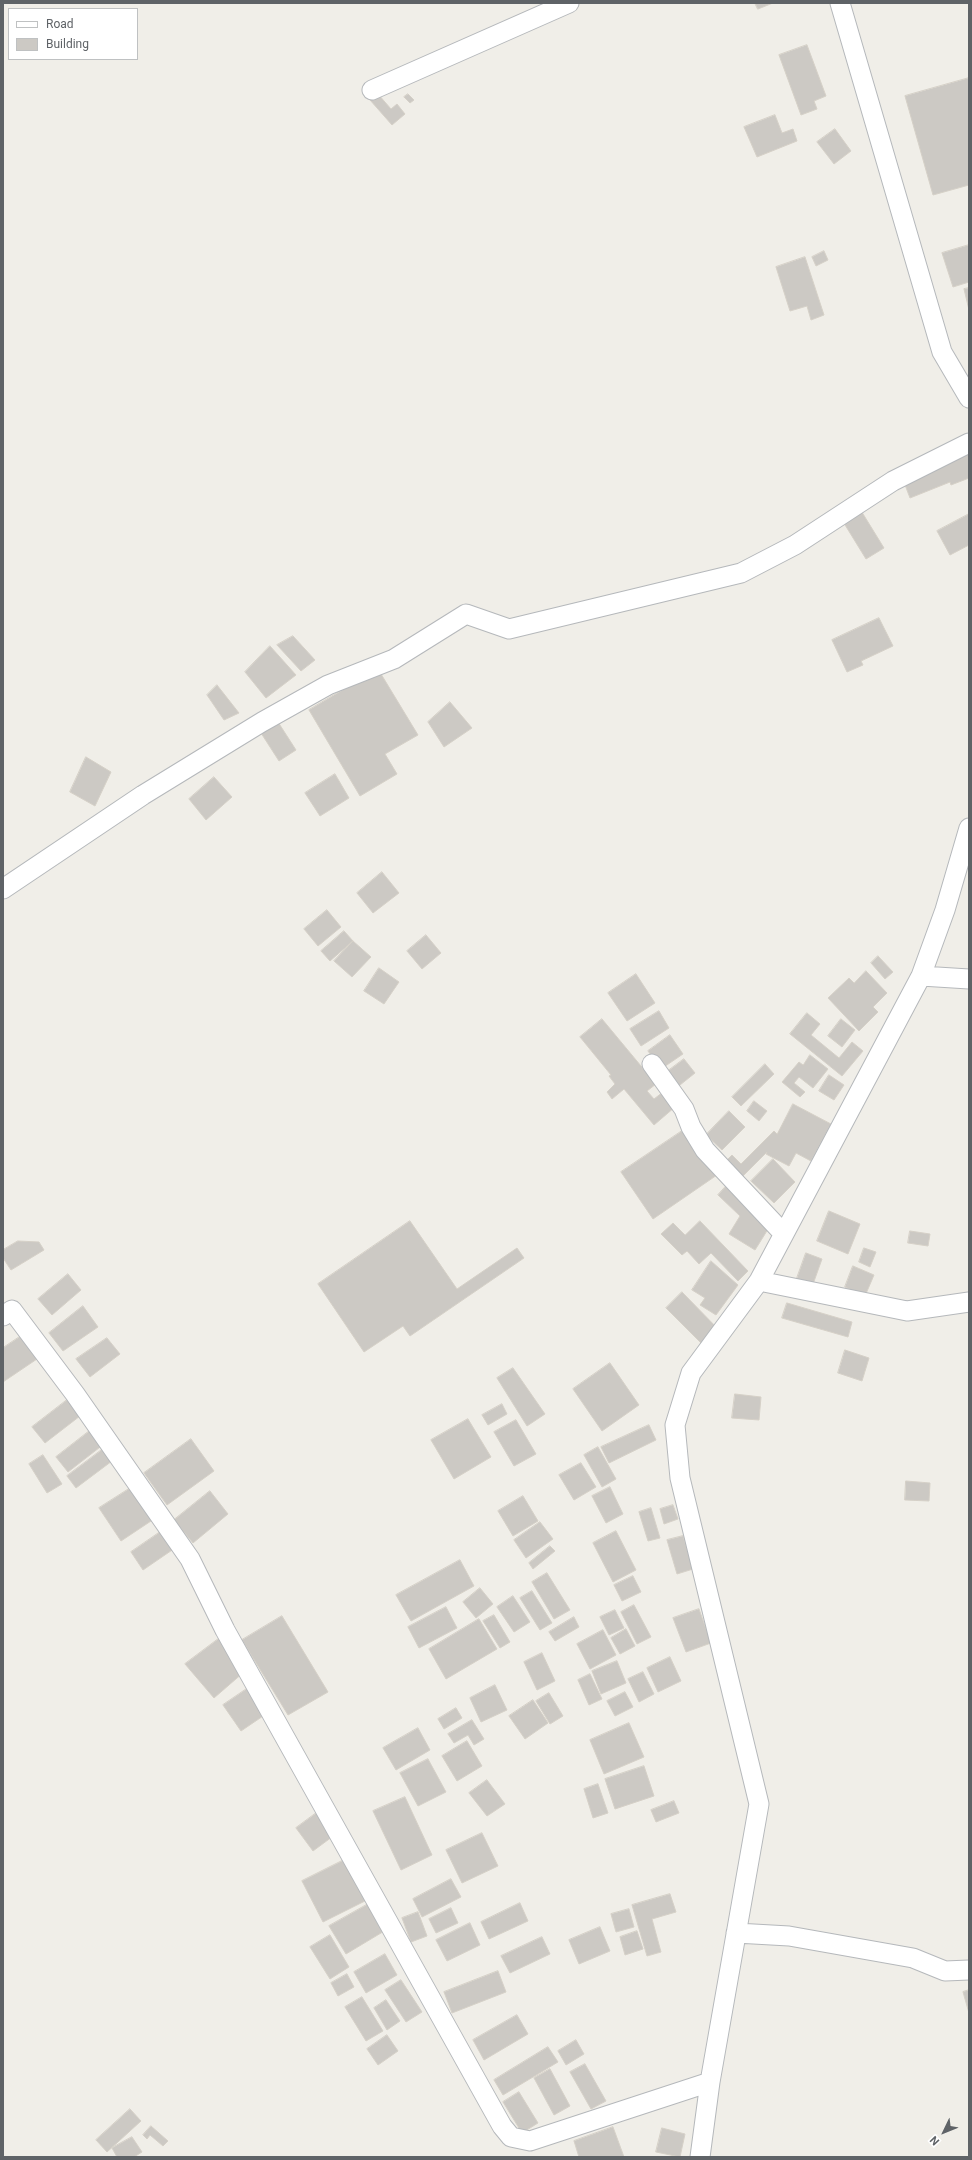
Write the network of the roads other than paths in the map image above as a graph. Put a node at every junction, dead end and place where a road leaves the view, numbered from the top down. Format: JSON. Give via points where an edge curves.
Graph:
{"nodes":[{"id":1,"x":569,"y":3,"type":"edge"},
{"id":2,"x":840,"y":3,"type":"edge"},
{"id":3,"x":372,"y":90,"type":"dead end"},
{"id":4,"x":969,"y":398,"type":"edge"},
{"id":5,"x":969,"y":443,"type":"edge"},
{"id":6,"x":969,"y":828,"type":"edge"},
{"id":7,"x":3,"y":888,"type":"edge"},
{"id":8,"x":921,"y":976,"type":"junction"},
{"id":9,"x":969,"y":980,"type":"edge"},
{"id":10,"x":652,"y":1064,"type":"dead end"},
{"id":11,"x":783,"y":1233,"type":"junction"},
{"id":12,"x":758,"y":1281,"type":"junction"},
{"id":13,"x":969,"y":1302,"type":"edge"},
{"id":14,"x":3,"y":1316,"type":"edge"},
{"id":15,"x":736,"y":1933,"type":"junction"},
{"id":16,"x":969,"y":1970,"type":"edge"},
{"id":17,"x":710,"y":2082,"type":"junction"},
{"id":18,"x":700,"y":2157,"type":"edge"}],
"edges":[{"from":1,"to":3,"type":"street"},
{"from":2,"to":4,"type":"street","via":[[942,352]]},
{"from":5,"to":7,"type":"street","via":[[893,481],[795,545],[741,573],[509,629],[466,614],[394,660],[328,685],[262,722],[143,795]]},
{"from":6,"to":8,"type":"street","via":[[945,910]]},
{"from":8,"to":9,"type":"street"},
{"from":8,"to":11,"type":"street"},
{"from":10,"to":11,"type":"street","via":[[684,1109],[705,1150]]},
{"from":11,"to":12,"type":"street"},
{"from":12,"to":13,"type":"street","via":[[907,1311]]},
{"from":12,"to":15,"type":"street","via":[[691,1373],[675,1425],[680,1478],[759,1804]]},
{"from":14,"to":17,"type":"street","via":[[12,1310],[75,1394],[190,1559],[225,1630],[502,2126],[511,2137],[530,2141]]},
{"from":15,"to":16,"type":"street","via":[[788,1936],[912,1958],[945,1971]]},
{"from":15,"to":17,"type":"street"},
{"from":17,"to":18,"type":"street"}]}
